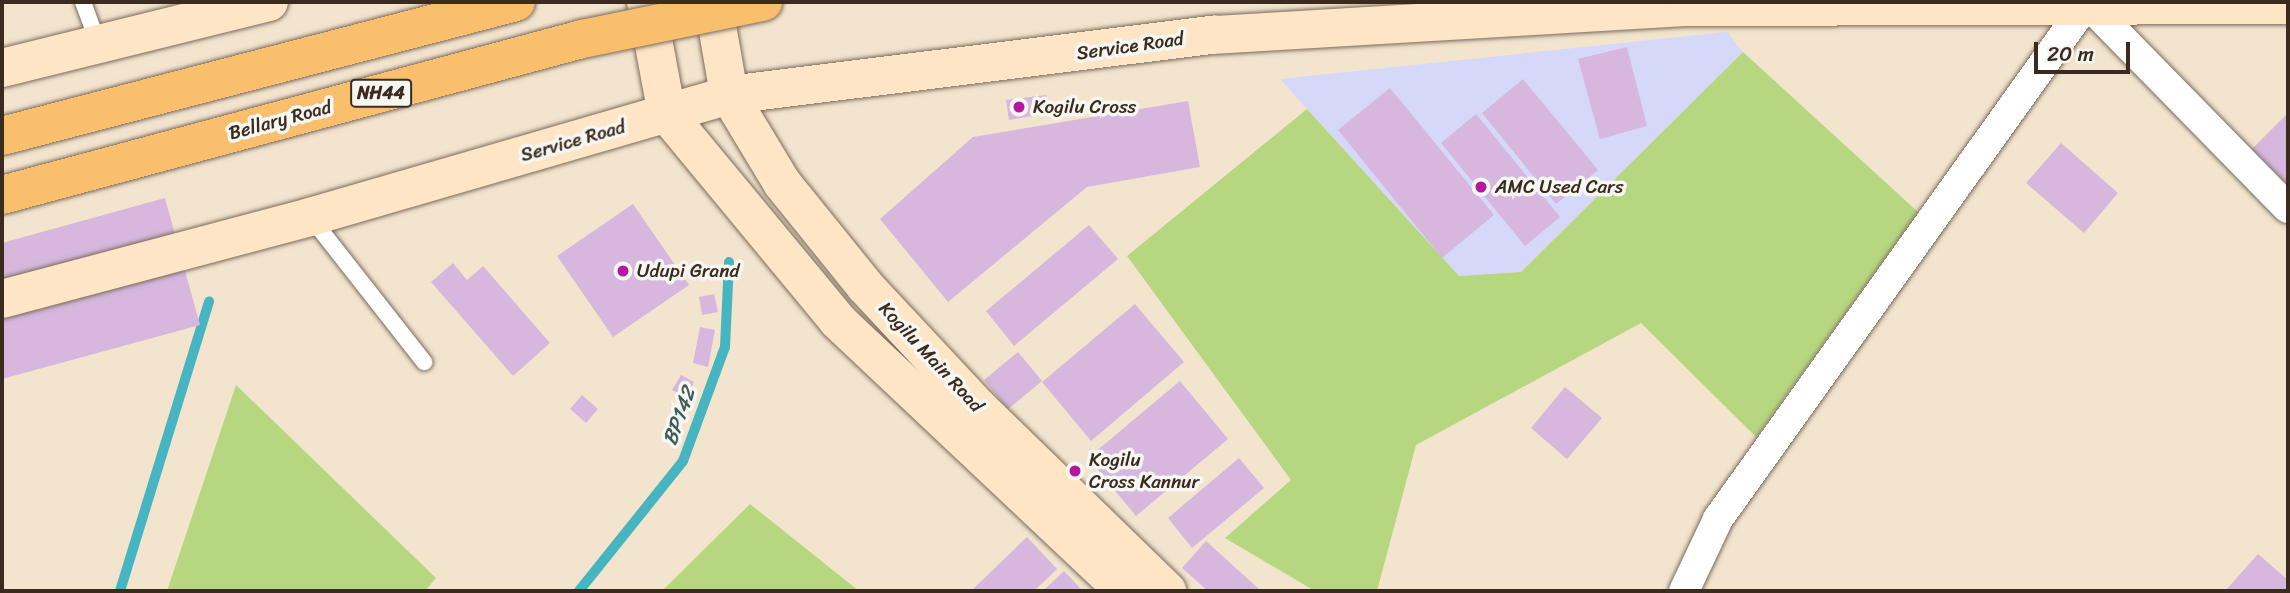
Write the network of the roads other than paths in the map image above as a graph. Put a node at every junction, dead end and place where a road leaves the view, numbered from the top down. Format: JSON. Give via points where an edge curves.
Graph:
{"nodes":[{"id":1,"x":83,"y":2,"type":"edge"},
{"id":2,"x":269,"y":2,"type":"edge"},
{"id":3,"x":516,"y":2,"type":"edge"},
{"id":4,"x":646,"y":2,"type":"edge"},
{"id":5,"x":713,"y":2,"type":"edge"},
{"id":6,"x":763,"y":2,"type":"edge"},
{"id":7,"x":2087,"y":3,"type":"edge"},
{"id":8,"x":1684,"y":5,"type":"edge"},
{"id":9,"x":2288,"y":5,"type":"edge"},
{"id":10,"x":98,"y":43,"type":"junction"},
{"id":11,"x":2,"y":68,"type":"edge"},
{"id":12,"x":729,"y":95,"type":"junction"},
{"id":13,"x":667,"y":114,"type":"junction"},
{"id":14,"x":2,"y":136,"type":"edge"},
{"id":15,"x":2,"y":195,"type":"edge"},
{"id":16,"x":2288,"y":208,"type":"edge"},
{"id":17,"x":310,"y":217,"type":"junction"},
{"id":18,"x":865,"y":286,"type":"junction"},
{"id":19,"x":2,"y":299,"type":"edge"},
{"id":20,"x":838,"y":321,"type":"junction"},
{"id":21,"x":424,"y":362,"type":"dead end"},
{"id":22,"x":1125,"y":591,"type":"edge"},
{"id":23,"x":1167,"y":591,"type":"edge"},
{"id":24,"x":1684,"y":591,"type":"edge"}],
"edges":[{"from":1,"to":10,"type":"lane"},
{"from":2,"to":10,"type":"main road"},
{"from":3,"to":14,"type":"highway"},
{"from":4,"to":13,"type":"main road"},
{"from":5,"to":12,"type":"main road"},
{"from":6,"to":15,"type":"highway","name":"Bellary Road","number":"NH44","bridge":true,"via":[[582,39]]},
{"from":7,"to":8,"type":"main road","name":"Service Road"},
{"from":7,"to":9,"type":"main road","name":"Service Road"},
{"from":7,"to":16,"type":"street"},
{"from":7,"to":24,"type":"street","via":[[1718,519]]},
{"from":8,"to":12,"type":"main road","name":"Service Road","via":[[1214,35]]},
{"from":10,"to":11,"type":"main road"},
{"from":12,"to":13,"type":"main road","name":"Service Road"},
{"from":12,"to":18,"type":"main road","name":"Kogilu Main Road","via":[[782,183]]},
{"from":13,"to":17,"type":"main road","name":"Service Road"},
{"from":13,"to":20,"type":"main road","name":"Kogilu Main Road"},
{"from":17,"to":19,"type":"main road","name":"Service Road"},
{"from":17,"to":21,"type":"lane"},
{"from":18,"to":20,"type":"main road"},
{"from":18,"to":23,"type":"main road","name":"Kogilu Main Road","via":[[978,407]]},
{"from":20,"to":22,"type":"main road","name":"Kogilu Main Road"}]}
